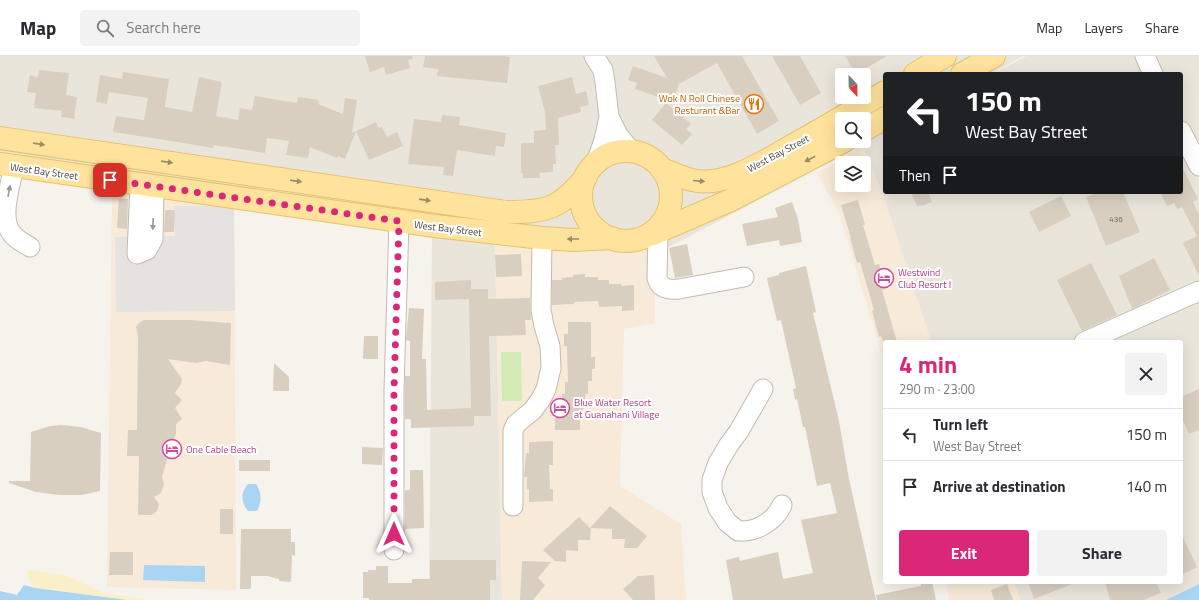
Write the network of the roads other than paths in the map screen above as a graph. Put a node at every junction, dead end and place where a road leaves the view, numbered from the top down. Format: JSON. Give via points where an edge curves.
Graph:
{"nodes":[{"id":1,"x":594,"y":56,"type":"edge"},
{"id":2,"x":610,"y":56,"type":"edge"},
{"id":3,"x":945,"y":56,"type":"edge"},
{"id":4,"x":994,"y":56,"type":"edge"},
{"id":5,"x":1145,"y":56,"type":"edge"},
{"id":6,"x":918,"y":72,"type":"edge"},
{"id":7,"x":966,"y":72,"type":"edge"},
{"id":8,"x":1152,"y":72,"type":"edge"},
{"id":9,"x":605,"y":82,"type":"junction"},
{"id":10,"x":883,"y":93,"type":"edge"},
{"id":11,"x":608,"y":116,"type":"junction"},
{"id":12,"x":883,"y":119,"type":"edge"},
{"id":13,"x":871,"y":126,"type":"edge"},
{"id":14,"x":1183,"y":134,"type":"edge"},
{"id":15,"x":0,"y":138,"type":"edge"},
{"id":16,"x":835,"y":146,"type":"edge"},
{"id":17,"x":631,"y":151,"type":"junction"},
{"id":18,"x":7,"y":165,"type":"edge"},
{"id":19,"x":1199,"y":166,"type":"edge"},
{"id":20,"x":662,"y":169,"type":"junction"},
{"id":21,"x":591,"y":170,"type":"junction"},
{"id":22,"x":399,"y":221,"type":"junction"},
{"id":23,"x":650,"y":235,"type":"junction"},
{"id":24,"x":542,"y":238,"type":"junction"},
{"id":25,"x":612,"y":238,"type":"junction"},
{"id":26,"x":30,"y":247,"type":"dead end"},
{"id":27,"x":744,"y":277,"type":"dead end"},
{"id":28,"x":1199,"y":291,"type":"edge"},
{"id":29,"x":1089,"y":340,"type":"edge"},
{"id":30,"x":763,"y":389,"type":"dead end"},
{"id":31,"x":782,"y":505,"type":"dead end"},
{"id":32,"x":512,"y":506,"type":"dead end"},
{"id":33,"x":394,"y":550,"type":"dead end"}],
"edges":[{"from":1,"to":9,"type":"street"},
{"from":2,"to":9,"type":"street"},
{"from":3,"to":6,"type":"main road"},
{"from":4,"to":7,"type":"main road"},
{"from":5,"to":8,"type":"street"},
{"from":9,"to":11,"type":"street"},
{"from":20,"to":10,"type":"main road","name":"West Bay Street","one_way":true,"via":[[697,181],[721,180],[756,166]]},
{"from":11,"to":17,"type":"street","via":[[618,135]]},
{"from":11,"to":21,"type":"street","via":[[604,140]]},
{"from":12,"to":13,"type":"main road"},
{"from":14,"to":19,"type":"street"},
{"from":15,"to":21,"type":"main road","one_way":true,"via":[[506,212],[543,210],[552,207],[566,199]]},
{"from":16,"to":23,"type":"main road","name":"West Bay Street","one_way":true,"via":[[731,200]]},
{"from":17,"to":20,"type":"main road","via":[[654,160]]},
{"from":17,"to":21,"type":"main road","via":[[610,154]]},
{"from":22,"to":18,"type":"main road","name":"West Bay Street","one_way":true},
{"from":26,"to":18,"type":"street","one_way":true,"via":[[16,238],[9,229],[6,217]]},
{"from":20,"to":23,"type":"main road","via":[[670,184],[669,208],[666,216]]},
{"from":21,"to":25,"type":"main road","via":[[582,187],[586,213],[594,227]]},
{"from":22,"to":24,"type":"main road","name":"West Bay Street"},
{"from":22,"to":33,"type":"street","via":[[394,390]]},
{"from":23,"to":25,"type":"main road","via":[[632,240]]},
{"from":23,"to":27,"type":"street","via":[[659,284],[663,287],[670,290],[680,289]]},
{"from":25,"to":24,"type":"main road","name":"West Bay Street","one_way":true},
{"from":24,"to":32,"type":"street","via":[[541,310],[550,346],[551,368],[541,399],[512,431]]},
{"from":28,"to":29,"type":"street"},
{"from":30,"to":31,"type":"street","via":[[718,463],[712,480],[712,492],[727,522],[738,531],[750,530],[764,524],[779,512]]}]}
